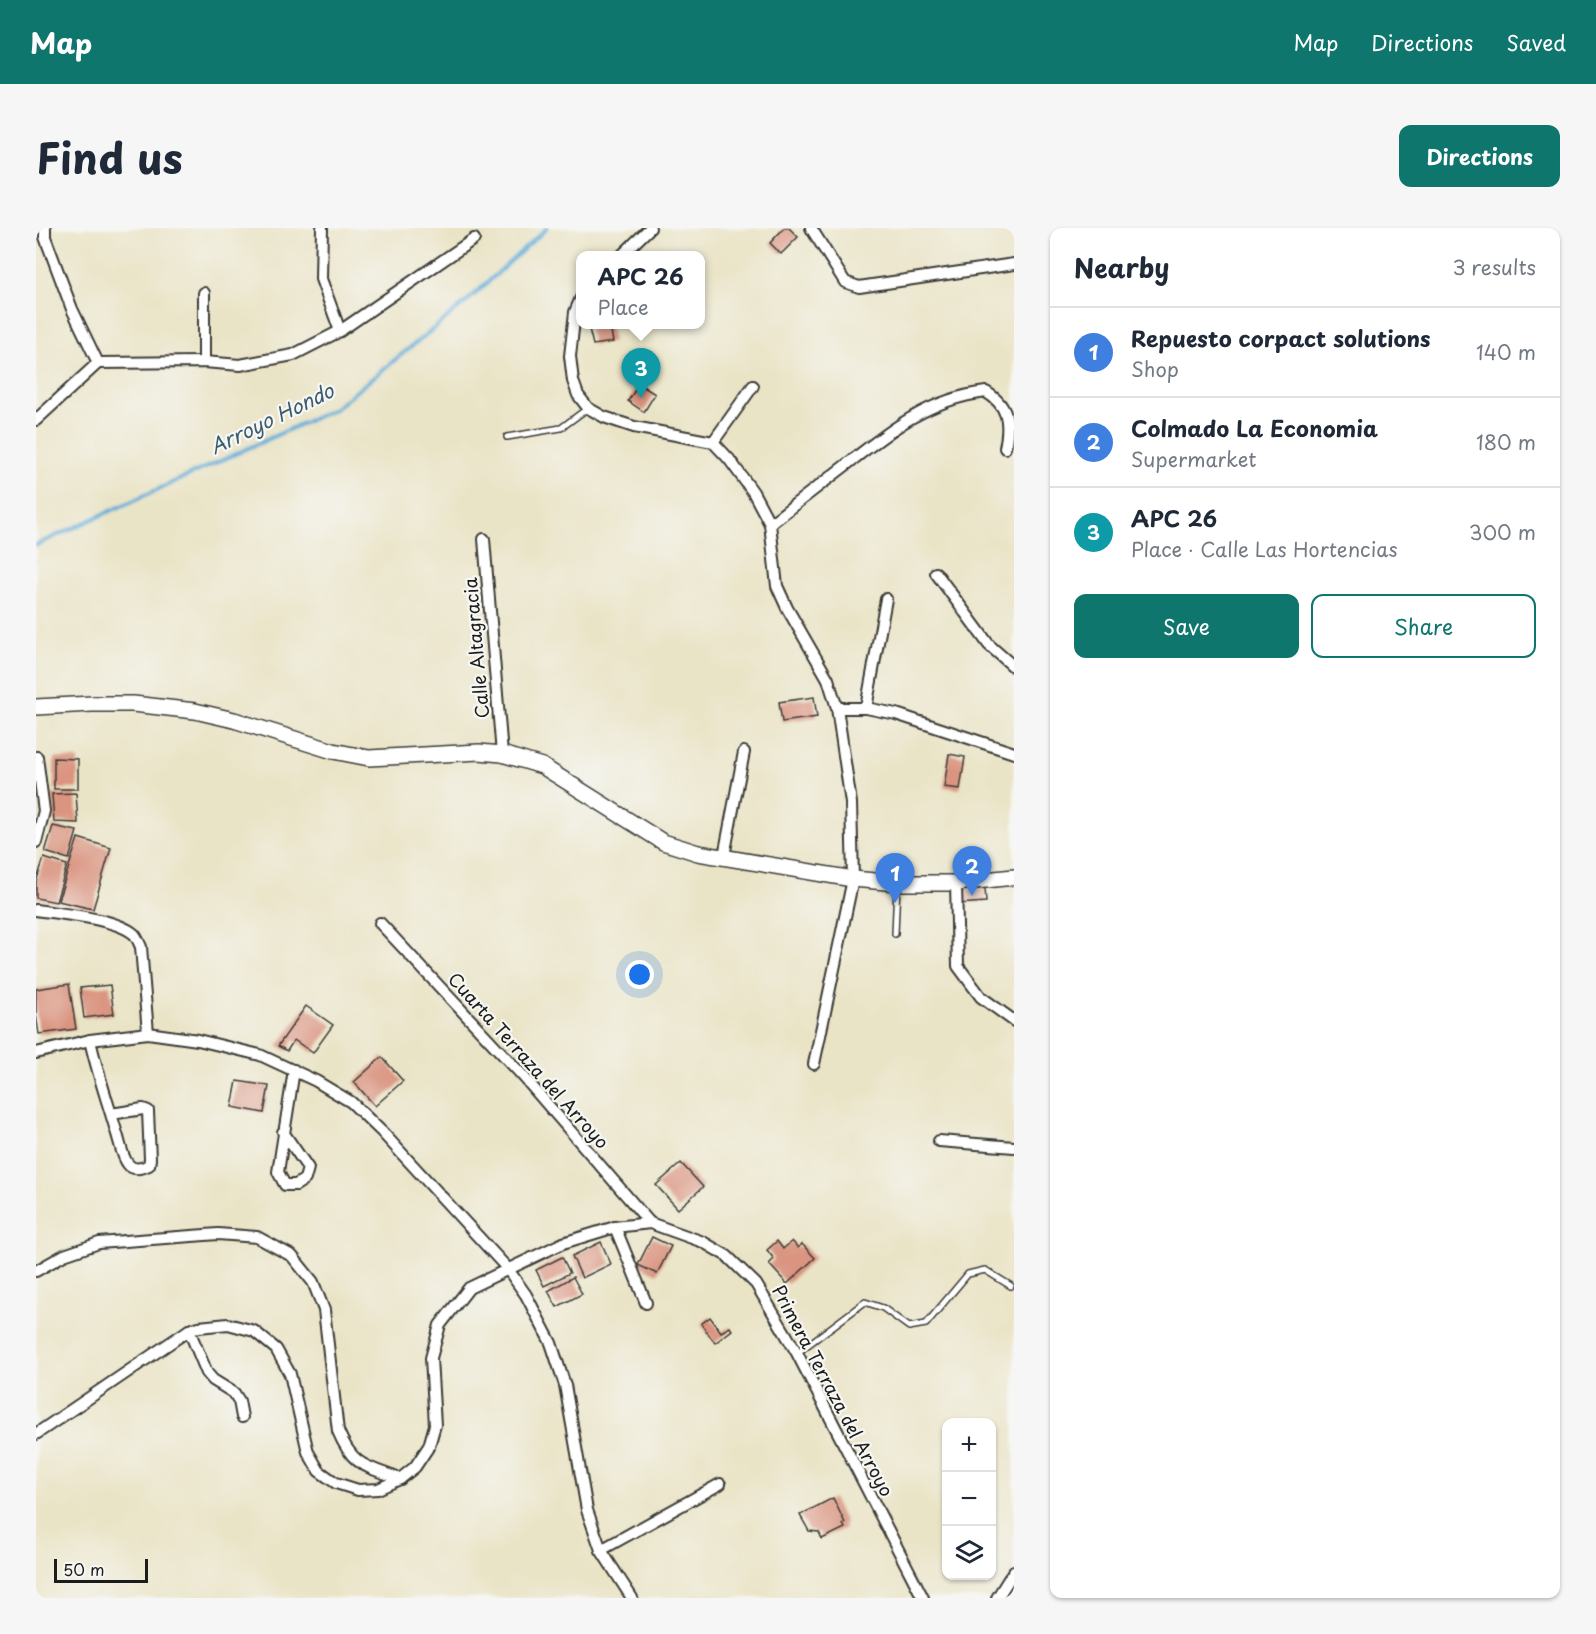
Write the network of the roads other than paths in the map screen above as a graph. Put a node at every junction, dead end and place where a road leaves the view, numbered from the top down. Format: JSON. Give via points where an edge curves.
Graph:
{"nodes":[{"id":1,"x":45,"y":228,"type":"edge"},
{"id":2,"x":322,"y":228,"type":"edge"},
{"id":3,"x":650,"y":228,"type":"edge"},
{"id":4,"x":811,"y":228,"type":"edge"},
{"id":5,"x":474,"y":239,"type":"dead end"},
{"id":6,"x":636,"y":251,"type":"edge"},
{"id":7,"x":1014,"y":264,"type":"edge"},
{"id":8,"x":204,"y":293,"type":"dead end"},
{"id":9,"x":576,"y":310,"type":"edge"},
{"id":10,"x":340,"y":332,"type":"junction"},
{"id":11,"x":204,"y":362,"type":"junction"},
{"id":12,"x":98,"y":363,"type":"junction"},
{"id":13,"x":753,"y":386,"type":"dead end"},
{"id":14,"x":588,"y":408,"type":"junction"},
{"id":15,"x":36,"y":420,"type":"edge"},
{"id":16,"x":507,"y":437,"type":"dead end"},
{"id":17,"x":713,"y":442,"type":"junction"},
{"id":18,"x":1005,"y":448,"type":"dead end"},
{"id":19,"x":770,"y":524,"type":"junction"},
{"id":20,"x":484,"y":539,"type":"dead end"},
{"id":21,"x":936,"y":573,"type":"dead end"},
{"id":22,"x":886,"y":599,"type":"dead end"},
{"id":23,"x":1014,"y":667,"type":"edge"},
{"id":24,"x":36,"y":708,"type":"edge"},
{"id":25,"x":837,"y":708,"type":"junction"},
{"id":26,"x":866,"y":708,"type":"junction"},
{"id":27,"x":744,"y":752,"type":"dead end"},
{"id":28,"x":1014,"y":753,"type":"edge"},
{"id":29,"x":502,"y":754,"type":"junction"},
{"id":30,"x":38,"y":757,"type":"dead end"},
{"id":31,"x":36,"y":842,"type":"edge"},
{"id":32,"x":723,"y":856,"type":"junction"},
{"id":33,"x":1014,"y":877,"type":"edge"},
{"id":34,"x":853,"y":879,"type":"junction"},
{"id":35,"x":897,"y":883,"type":"junction"},
{"id":36,"x":956,"y":883,"type":"junction"},
{"id":37,"x":36,"y":910,"type":"edge"},
{"id":38,"x":380,"y":923,"type":"dead end"},
{"id":39,"x":895,"y":934,"type":"dead end"},
{"id":40,"x":1014,"y":1021,"type":"edge"},
{"id":41,"x":148,"y":1033,"type":"junction"},
{"id":42,"x":90,"y":1040,"type":"junction"},
{"id":43,"x":36,"y":1053,"type":"edge"},
{"id":44,"x":814,"y":1064,"type":"dead end"},
{"id":45,"x":294,"y":1070,"type":"junction"},
{"id":46,"x":111,"y":1113,"type":"junction"},
{"id":47,"x":283,"y":1132,"type":"dead end"},
{"id":48,"x":939,"y":1141,"type":"dead end"},
{"id":49,"x":1014,"y":1147,"type":"edge"},
{"id":50,"x":650,"y":1223,"type":"junction"},
{"id":51,"x":615,"y":1227,"type":"junction"},
{"id":52,"x":507,"y":1268,"type":"junction"},
{"id":53,"x":36,"y":1271,"type":"edge"},
{"id":54,"x":1011,"y":1286,"type":"dead end"},
{"id":55,"x":646,"y":1303,"type":"dead end"},
{"id":56,"x":189,"y":1330,"type":"junction"},
{"id":57,"x":796,"y":1353,"type":"junction"},
{"id":58,"x":242,"y":1417,"type":"dead end"},
{"id":59,"x":36,"y":1434,"type":"edge"},
{"id":60,"x":400,"y":1479,"type":"junction"},
{"id":61,"x":720,"y":1484,"type":"dead end"},
{"id":62,"x":601,"y":1550,"type":"junction"},
{"id":63,"x":1014,"y":1571,"type":"edge"},
{"id":64,"x":632,"y":1598,"type":"edge"},
{"id":65,"x":923,"y":1598,"type":"edge"},
{"id":66,"x":997,"y":1598,"type":"edge"}],
"edges":[{"from":1,"to":12,"type":"street","via":[[72,309]]},
{"from":2,"to":10,"type":"street","via":[[321,279]]},
{"from":3,"to":6,"type":"street"},
{"from":4,"to":7,"type":"street","via":[[845,282],[859,287]]},
{"from":5,"to":10,"type":"street"},
{"from":8,"to":11,"type":"street"},
{"from":9,"to":14,"type":"street","via":[[570,363],[575,388]]},
{"from":10,"to":11,"type":"street","via":[[293,355],[240,365]]},
{"from":11,"to":12,"type":"street"},
{"from":12,"to":15,"type":"street"},
{"from":13,"to":17,"type":"street"},
{"from":14,"to":16,"type":"lane","via":[[557,429]]},
{"from":14,"to":17,"type":"street","via":[[626,425]]},
{"from":17,"to":19,"type":"street","via":[[743,477]]},
{"from":18,"to":19,"type":"street","via":[[1009,429],[998,400],[986,392],[967,394],[916,413]]},
{"from":19,"to":25,"type":"street","via":[[777,586],[826,674]]},
{"from":20,"to":29,"type":"street","name":"Calle Altagracia"},
{"from":21,"to":23,"type":"street","via":[[989,645]]},
{"from":22,"to":26,"type":"street"},
{"from":24,"to":29,"type":"main road","via":[[133,704],[195,711],[369,758]]},
{"from":25,"to":26,"type":"street"},
{"from":25,"to":34,"type":"street","via":[[851,803]]},
{"from":26,"to":28,"type":"street"},
{"from":27,"to":32,"type":"street"},
{"from":29,"to":32,"type":"main road","via":[[542,766],[663,842]]},
{"from":30,"to":31,"type":"street","via":[[44,811]]},
{"from":32,"to":34,"type":"main road"},
{"from":33,"to":36,"type":"main road"},
{"from":34,"to":35,"type":"main road"},
{"from":34,"to":44,"type":"street"},
{"from":35,"to":36,"type":"main road"},
{"from":35,"to":39,"type":"lane"},
{"from":36,"to":40,"type":"street","via":[[958,966],[981,997]]},
{"from":37,"to":41,"type":"street","via":[[105,922],[135,935],[141,947]]},
{"from":38,"to":50,"type":"street","name":"Cuarta Terraza del Arroyo","via":[[522,1075]]},
{"from":41,"to":42,"type":"street"},
{"from":41,"to":45,"type":"street","via":[[260,1055]]},
{"from":42,"to":43,"type":"street"},
{"from":42,"to":46,"type":"street"},
{"from":45,"to":47,"type":"street"},
{"from":45,"to":52,"type":"street","via":[[351,1102]]},
{"from":46,"to":46,"type":"street","via":[[129,1166],[149,1165],[148,1111]]},
{"from":48,"to":49,"type":"street"},
{"from":50,"to":51,"type":"street","name":"Primera Terraza del Arroyo"},
{"from":50,"to":57,"type":"street","name":"Primera Terraza del Arroyo","via":[[704,1242],[727,1256],[756,1284]]},
{"from":51,"to":52,"type":"street","name":"Primera Terraza del Arroyo","via":[[563,1243]]},
{"from":51,"to":55,"type":"street"},
{"from":52,"to":60,"type":"street","name":"Primera Terraza del Arroyo","via":[[469,1288],[440,1325],[431,1358],[435,1425],[429,1446],[415,1467]]},
{"from":52,"to":62,"type":"street","via":[[551,1343],[565,1385],[587,1510]]},
{"from":53,"to":60,"type":"street","via":[[64,1255],[99,1243],[218,1234],[257,1237],[292,1256],[313,1282],[324,1310],[338,1431],[346,1449],[360,1464]]},
{"from":54,"to":57,"type":"lane","via":[[986,1270],[968,1274],[926,1324],[909,1327],[883,1308],[865,1302]]},
{"from":56,"to":58,"type":"street","via":[[207,1373],[234,1393]]},
{"from":56,"to":59,"type":"street"},
{"from":56,"to":60,"type":"street","via":[[228,1324],[254,1331],[276,1349],[290,1374],[308,1452],[319,1471],[336,1483],[358,1490],[378,1489]]},
{"from":57,"to":65,"type":"street","name":"Primera Terraza del Arroyo"},
{"from":61,"to":62,"type":"street"},
{"from":62,"to":64,"type":"street"},
{"from":63,"to":66,"type":"street"}]}
